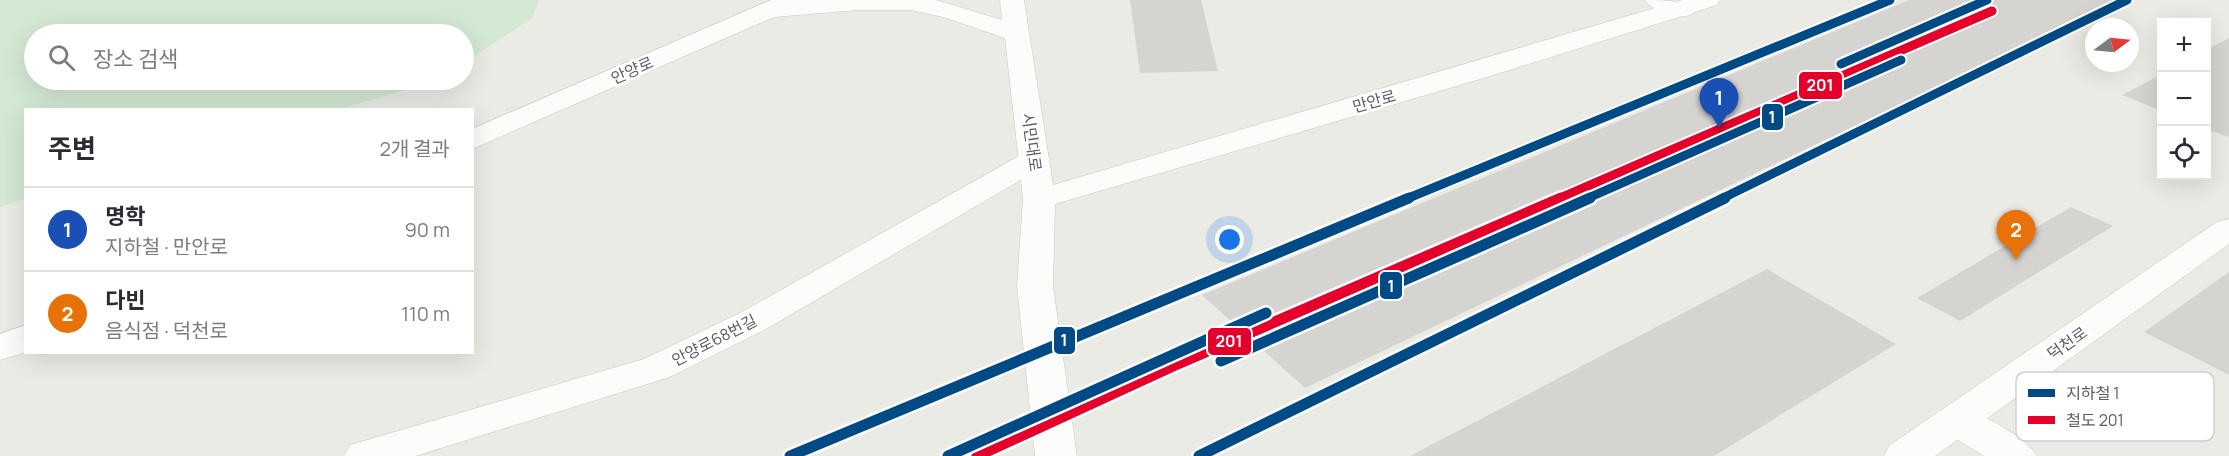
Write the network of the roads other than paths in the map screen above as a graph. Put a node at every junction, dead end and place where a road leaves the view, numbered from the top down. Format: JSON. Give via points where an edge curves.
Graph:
{"nodes":[{"id":1,"x":1012,"y":0,"type":"edge"},
{"id":2,"x":1708,"y":0,"type":"edge"},
{"id":3,"x":781,"y":5,"type":"edge"},
{"id":4,"x":1669,"y":5,"type":"edge"},
{"id":5,"x":1017,"y":34,"type":"junction"},
{"id":6,"x":474,"y":139,"type":"edge"},
{"id":7,"x":1035,"y":159,"type":"junction"},
{"id":8,"x":1039,"y":199,"type":"junction"},
{"id":9,"x":2229,"y":230,"type":"edge"},
{"id":10,"x":24,"y":338,"type":"edge"},
{"id":11,"x":0,"y":348,"type":"edge"},
{"id":12,"x":2025,"y":372,"type":"edge"},
{"id":13,"x":2016,"y":378,"type":"edge"},
{"id":14,"x":1956,"y":420,"type":"junction"},
{"id":15,"x":366,"y":456,"type":"edge"},
{"id":16,"x":1056,"y":456,"type":"edge"},
{"id":17,"x":1905,"y":456,"type":"edge"},
{"id":18,"x":2016,"y":456,"type":"edge"}],
"edges":[{"from":1,"to":5,"type":"street","name":"시민대로"},
{"from":2,"to":4,"type":"street","name":"만안로"},
{"from":3,"to":5,"type":"street","name":"안양로","via":[[911,3],[952,11]]},
{"from":3,"to":6,"type":"street","name":"안양로"},
{"from":4,"to":8,"type":"street","name":"만안로"},
{"from":5,"to":7,"type":"street","name":"시민대로"},
{"from":7,"to":8,"type":"street","name":"시민대로"},
{"from":7,"to":15,"type":"street","name":"안양로68번길","via":[[755,320],[657,368]]},
{"from":8,"to":16,"type":"street","name":"시민대로","via":[[1035,286]]},
{"from":9,"to":12,"type":"street","name":"덕천로"},
{"from":10,"to":11,"type":"street"},
{"from":13,"to":14,"type":"street","name":"덕천로"},
{"from":14,"to":17,"type":"street","name":"덕천로"},
{"from":14,"to":18,"type":"street"}]}
